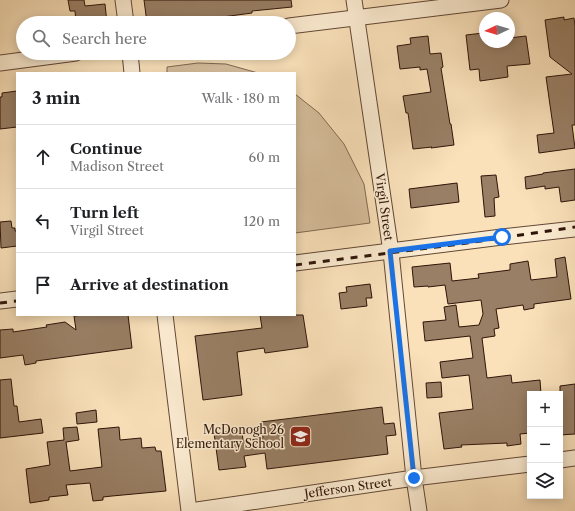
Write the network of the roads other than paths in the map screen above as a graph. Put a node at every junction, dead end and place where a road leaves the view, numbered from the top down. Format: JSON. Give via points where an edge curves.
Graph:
{"nodes":[{"id":1,"x":123,"y":0,"type":"edge"},
{"id":2,"x":354,"y":0,"type":"edge"},
{"id":3,"x":501,"y":0,"type":"edge"},
{"id":4,"x":125,"y":16,"type":"edge"},
{"id":5,"x":356,"y":18,"type":"junction"},
{"id":6,"x":296,"y":25,"type":"edge"},
{"id":7,"x":23,"y":60,"type":"edge"},
{"id":8,"x":131,"y":60,"type":"edge"},
{"id":9,"x":0,"y":63,"type":"edge"},
{"id":10,"x":132,"y":72,"type":"edge"},
{"id":11,"x":575,"y":229,"type":"edge"},
{"id":12,"x":390,"y":251,"type":"junction"},
{"id":13,"x":296,"y":263,"type":"edge"},
{"id":14,"x":16,"y":299,"type":"edge"},
{"id":15,"x":0,"y":301,"type":"edge"},
{"id":16,"x":166,"y":316,"type":"edge"},
{"id":17,"x":575,"y":458,"type":"edge"},
{"id":18,"x":563,"y":460,"type":"edge"},
{"id":19,"x":527,"y":464,"type":"edge"},
{"id":20,"x":414,"y":478,"type":"junction"},
{"id":21,"x":190,"y":511,"type":"edge"},
{"id":22,"x":419,"y":511,"type":"edge"}],
"edges":[{"from":1,"to":4,"type":"street"},
{"from":2,"to":5,"type":"street","name":"Virgil Street"},
{"from":3,"to":5,"type":"street"},
{"from":5,"to":6,"type":"street"},
{"from":5,"to":12,"type":"street","name":"Virgil Street"},
{"from":7,"to":9,"type":"street"},
{"from":8,"to":10,"type":"street"},
{"from":11,"to":12,"type":"street"},
{"from":12,"to":13,"type":"street"},
{"from":12,"to":20,"type":"street","name":"Virgil Street"},
{"from":14,"to":15,"type":"street"},
{"from":16,"to":21,"type":"street"},
{"from":17,"to":18,"type":"street"},
{"from":19,"to":20,"type":"street","name":"Jefferson Street"},
{"from":20,"to":21,"type":"street","name":"Jefferson Street"},
{"from":20,"to":22,"type":"street","name":"Virgil Street"}]}
